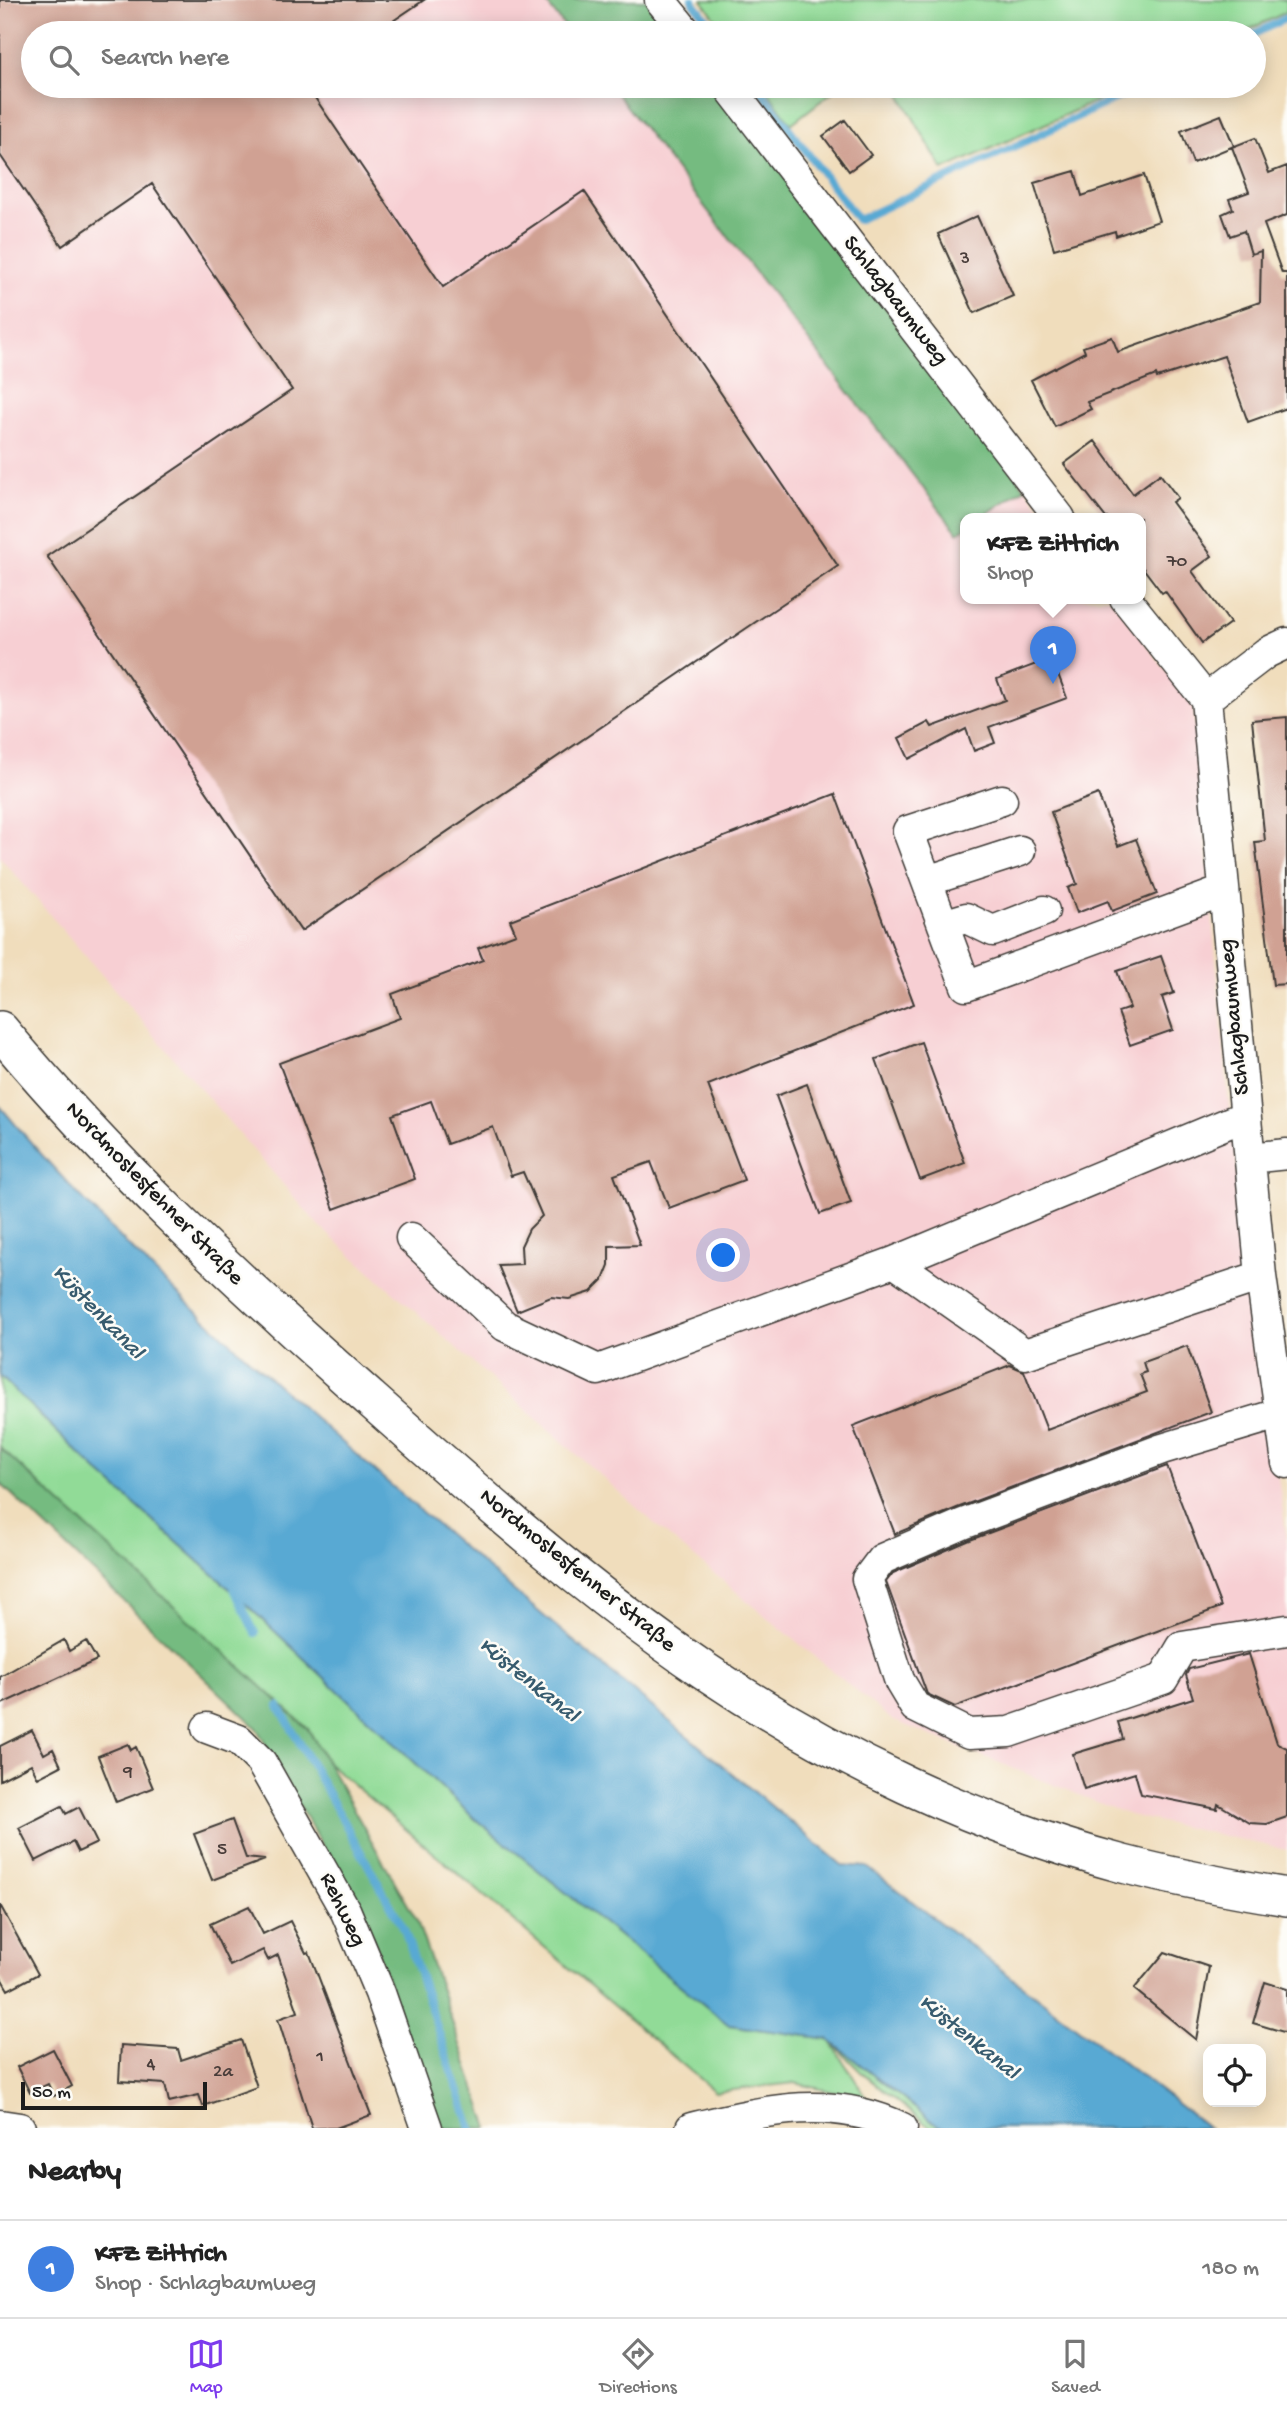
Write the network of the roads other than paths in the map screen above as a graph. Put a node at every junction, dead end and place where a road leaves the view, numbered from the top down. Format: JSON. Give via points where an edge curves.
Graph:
{"nodes":[{"id":1,"x":660,"y":0,"type":"edge"},
{"id":2,"x":677,"y":21,"type":"edge"},
{"id":3,"x":737,"y":98,"type":"edge"},
{"id":4,"x":1056,"y":513,"type":"edge"},
{"id":5,"x":1130,"y":604,"type":"edge"},
{"id":6,"x":1287,"y":643,"type":"edge"},
{"id":7,"x":1206,"y":699,"type":"junction"},
{"id":8,"x":1002,"y":800,"type":"dead end"},
{"id":9,"x":1020,"y":851,"type":"dead end"},
{"id":10,"x":927,"y":881,"type":"junction"},
{"id":11,"x":1223,"y":891,"type":"junction"},
{"id":12,"x":1044,"y":911,"type":"dead end"},
{"id":13,"x":943,"y":925,"type":"junction"},
{"id":14,"x":0,"y":1030,"type":"edge"},
{"id":15,"x":1245,"y":1116,"type":"junction"},
{"id":16,"x":1287,"y":1154,"type":"edge"},
{"id":17,"x":1250,"y":1158,"type":"junction"},
{"id":18,"x":411,"y":1238,"type":"dead end"},
{"id":19,"x":894,"y":1262,"type":"junction"},
{"id":20,"x":1261,"y":1276,"type":"junction"},
{"id":21,"x":1278,"y":1413,"type":"junction"},
{"id":22,"x":1287,"y":1463,"type":"edge"},
{"id":23,"x":1287,"y":1630,"type":"edge"},
{"id":24,"x":207,"y":1728,"type":"dead end"},
{"id":25,"x":1287,"y":1897,"type":"edge"},
{"id":26,"x":0,"y":2124,"type":"edge"},
{"id":27,"x":20,"y":2128,"type":"edge"},
{"id":28,"x":427,"y":2128,"type":"edge"},
{"id":29,"x":691,"y":2128,"type":"edge"},
{"id":30,"x":902,"y":2128,"type":"edge"}],
"edges":[{"from":1,"to":2,"type":"street"},
{"from":3,"to":4,"type":"street","name":"Schlagbaumweg"},
{"from":5,"to":7,"type":"street"},
{"from":6,"to":7,"type":"street","via":[[1266,653]]},
{"from":7,"to":11,"type":"street","name":"Schlagbaumweg"},
{"from":8,"to":10,"type":"street","via":[[908,831]]},
{"from":9,"to":10,"type":"street"},
{"from":10,"to":13,"type":"street"},
{"from":11,"to":13,"type":"street","via":[[966,986]]},
{"from":11,"to":15,"type":"street","name":"Schlagbaumweg"},
{"from":12,"to":13,"type":"street","via":[[993,931],[966,918]]},
{"from":14,"to":25,"type":"main road","name":"Nordmoslesfehner Straße","via":[[114,1157],[231,1275],[444,1463],[635,1621],[708,1673],[853,1758],[966,1810],[1123,1863]]},
{"from":15,"to":17,"type":"street","name":"Schlagbaumweg"},
{"from":15,"to":19,"type":"street"},
{"from":16,"to":17,"type":"street"},
{"from":17,"to":20,"type":"street","name":"Schlagbaumweg"},
{"from":18,"to":19,"type":"street","via":[[505,1326],[598,1370]]},
{"from":19,"to":20,"type":"street","via":[[1025,1354]]},
{"from":20,"to":21,"type":"street","name":"Schlagbaumweg"},
{"from":21,"to":22,"type":"street","name":"Schlagbaumweg"},
{"from":21,"to":23,"type":"street","via":[[1162,1449],[962,1524],[881,1559],[867,1579],[900,1682],[915,1707],[969,1734],[1009,1732],[1163,1679],[1182,1647]]},
{"from":24,"to":28,"type":"street","name":"Rehweg","via":[[239,1740],[261,1762],[346,1912]]},
{"from":26,"to":27,"type":"street"},
{"from":29,"to":30,"type":"street","via":[[803,2106],[843,2108]]}]}
